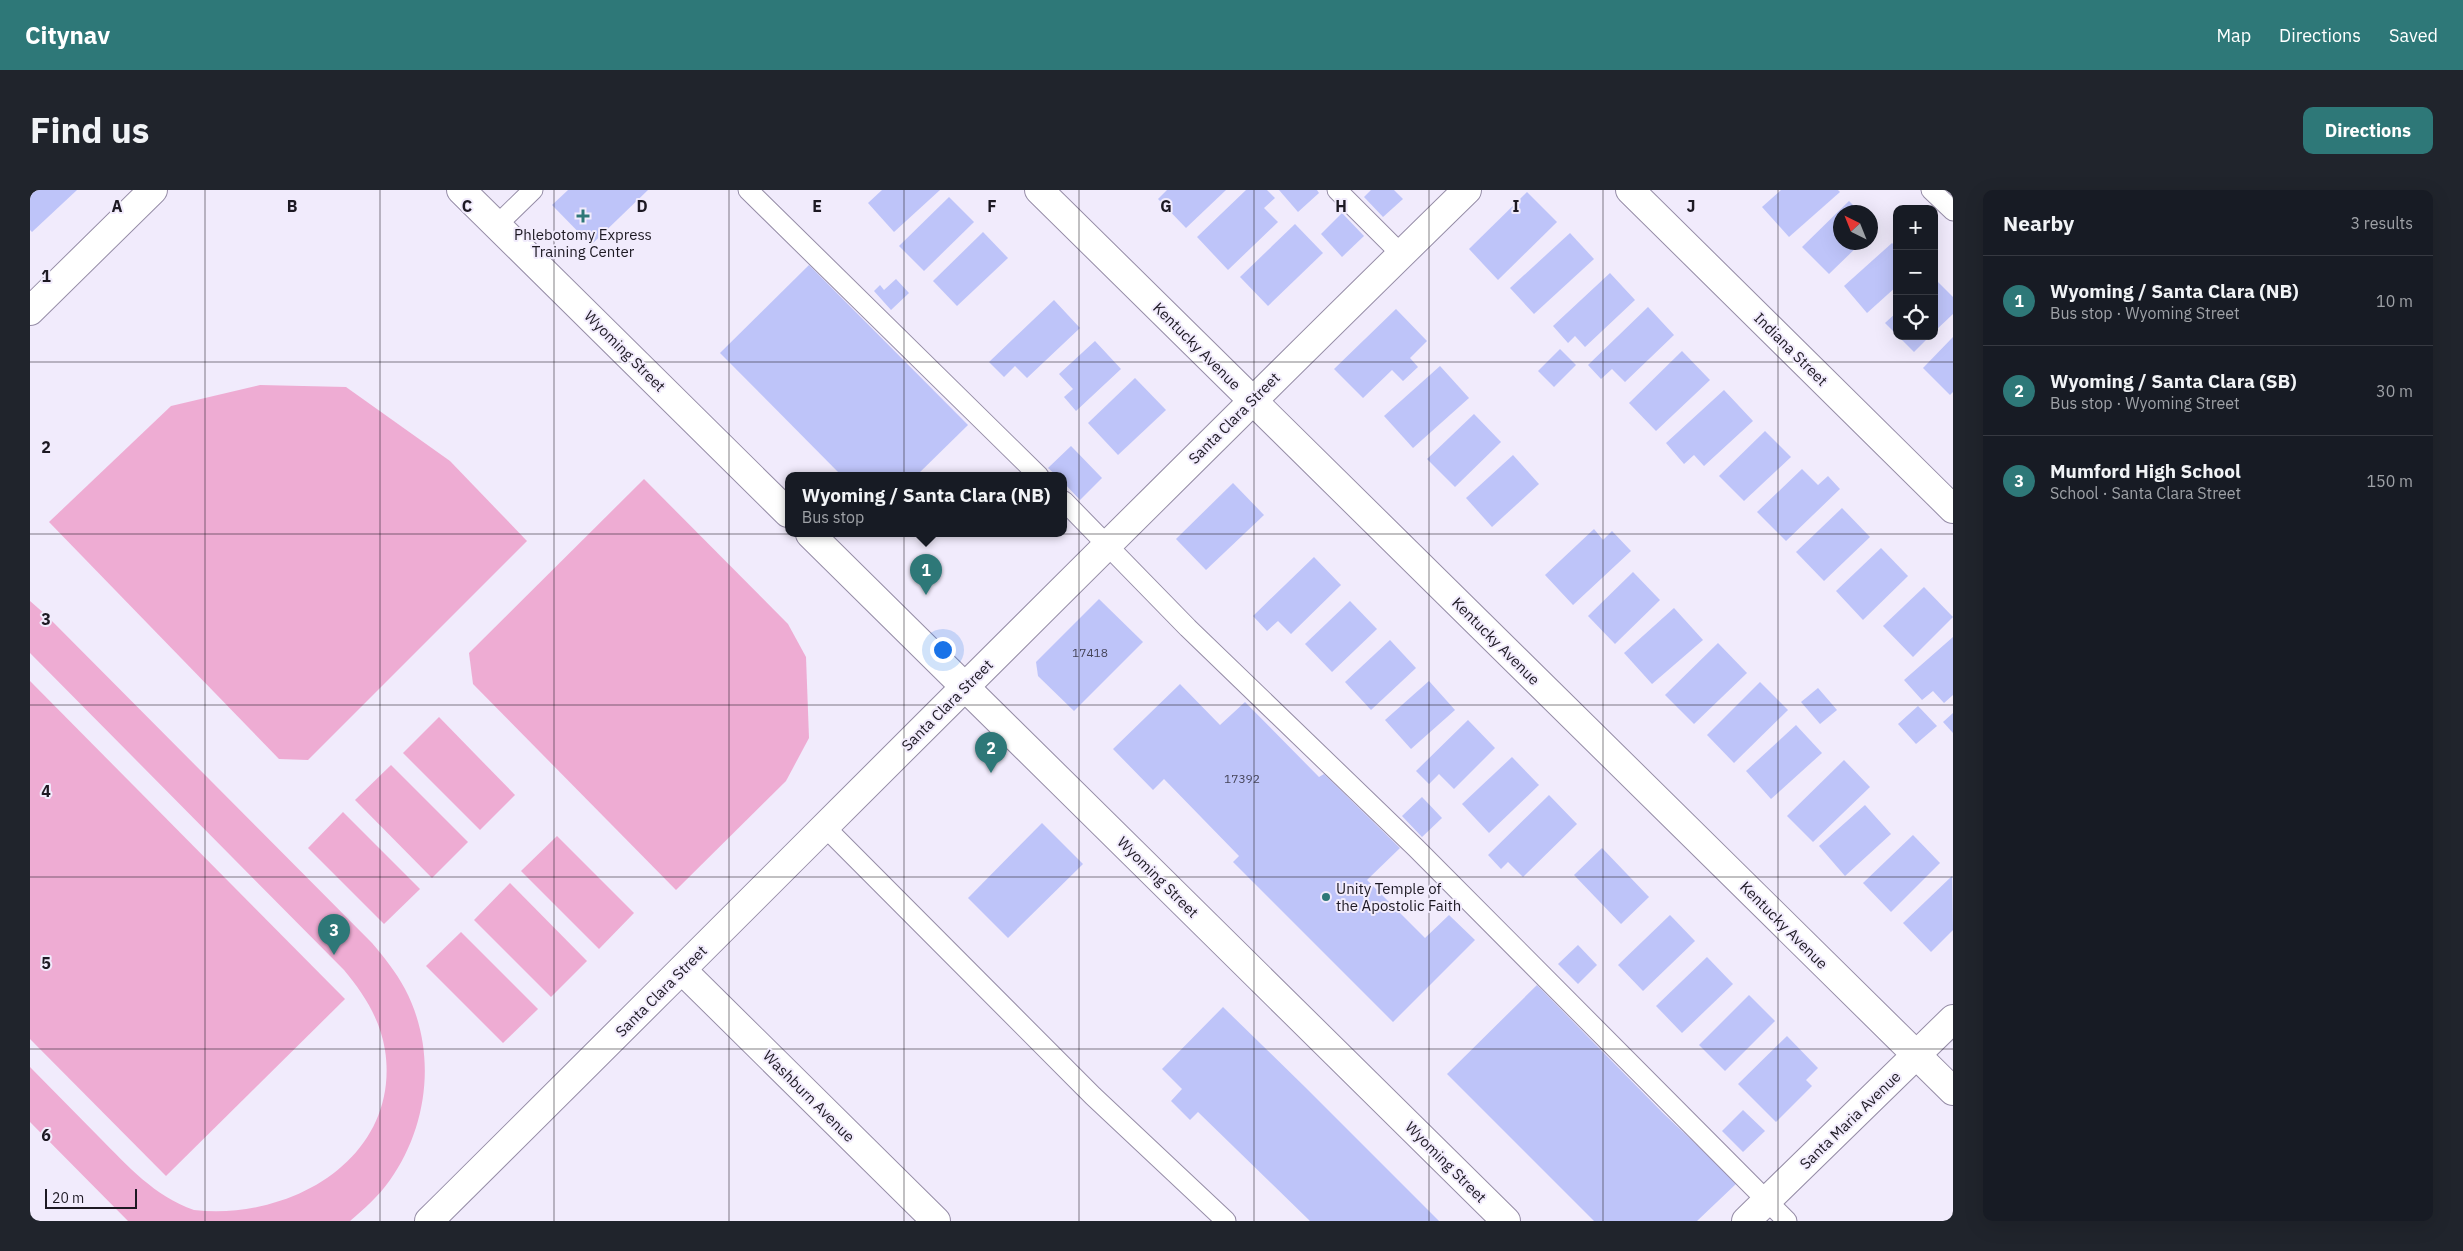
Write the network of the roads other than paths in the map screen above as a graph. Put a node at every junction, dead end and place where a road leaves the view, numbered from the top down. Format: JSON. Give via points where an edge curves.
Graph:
{"nodes":[{"id":1,"x":153,"y":190,"type":"edge"},
{"id":2,"x":462,"y":190,"type":"edge"},
{"id":3,"x":534,"y":190,"type":"edge"},
{"id":4,"x":748,"y":190,"type":"edge"},
{"id":5,"x":1039,"y":190,"type":"edge"},
{"id":6,"x":1337,"y":190,"type":"edge"},
{"id":7,"x":1467,"y":190,"type":"edge"},
{"id":8,"x":1630,"y":190,"type":"edge"},
{"id":9,"x":1931,"y":190,"type":"edge"},
{"id":10,"x":1953,"y":211,"type":"edge"},
{"id":11,"x":497,"y":225,"type":"junction"},
{"id":12,"x":1402,"y":254,"type":"junction"},
{"id":13,"x":30,"y":311,"type":"edge"},
{"id":14,"x":1252,"y":400,"type":"junction"},
{"id":15,"x":1035,"y":472,"type":"edge"},
{"id":16,"x":1067,"y":504,"type":"edge"},
{"id":17,"x":1953,"y":509,"type":"edge"},
{"id":18,"x":785,"y":510,"type":"edge"},
{"id":19,"x":813,"y":537,"type":"edge"},
{"id":20,"x":1107,"y":543,"type":"junction"},
{"id":21,"x":965,"y":687,"type":"junction"},
{"id":22,"x":826,"y":828,"type":"junction"},
{"id":23,"x":682,"y":970,"type":"junction"},
{"id":24,"x":1953,"y":1019,"type":"edge"},
{"id":25,"x":1916,"y":1055,"type":"junction"},
{"id":26,"x":1953,"y":1091,"type":"edge"},
{"id":27,"x":1767,"y":1201,"type":"junction"},
{"id":28,"x":429,"y":1221,"type":"edge"},
{"id":29,"x":936,"y":1221,"type":"edge"},
{"id":30,"x":1226,"y":1221,"type":"edge"},
{"id":31,"x":1506,"y":1221,"type":"edge"},
{"id":32,"x":1746,"y":1221,"type":"edge"},
{"id":33,"x":1787,"y":1221,"type":"edge"}],
"edges":[{"from":1,"to":13,"type":"street"},
{"from":2,"to":11,"type":"street","name":"Wyoming Street"},
{"from":3,"to":11,"type":"lane"},
{"from":4,"to":15,"type":"lane"},
{"from":5,"to":14,"type":"street","name":"Kentucky Avenue"},
{"from":6,"to":12,"type":"lane"},
{"from":7,"to":12,"type":"street","name":"Santa Clara Street"},
{"from":8,"to":17,"type":"street","name":"Indiana Street"},
{"from":9,"to":10,"type":"lane"},
{"from":11,"to":18,"type":"street","name":"Wyoming Street"},
{"from":12,"to":14,"type":"street","name":"Santa Clara Street"},
{"from":14,"to":20,"type":"street","name":"Santa Clara Street"},
{"from":14,"to":25,"type":"street","name":"Kentucky Avenue"},
{"from":16,"to":20,"type":"lane"},
{"from":19,"to":21,"type":"street","name":"Wyoming Street"},
{"from":20,"to":21,"type":"street","name":"Santa Clara Street"},
{"from":20,"to":27,"type":"lane","via":[[1188,628],[1416,848]]},
{"from":21,"to":22,"type":"street","name":"Santa Clara Street"},
{"from":21,"to":31,"type":"street","name":"Wyoming Street"},
{"from":22,"to":23,"type":"street","name":"Santa Clara Street"},
{"from":22,"to":30,"type":"lane","via":[[1093,1096]]},
{"from":23,"to":28,"type":"street","name":"Santa Clara Street"},
{"from":23,"to":29,"type":"street","name":"Washburn Avenue"},
{"from":24,"to":25,"type":"street","name":"Santa Maria Avenue"},
{"from":25,"to":26,"type":"street","name":"Kentucky Avenue"},
{"from":25,"to":27,"type":"street","name":"Santa Maria Avenue"},
{"from":27,"to":32,"type":"street","name":"Santa Maria Avenue"},
{"from":27,"to":33,"type":"lane"}]}
